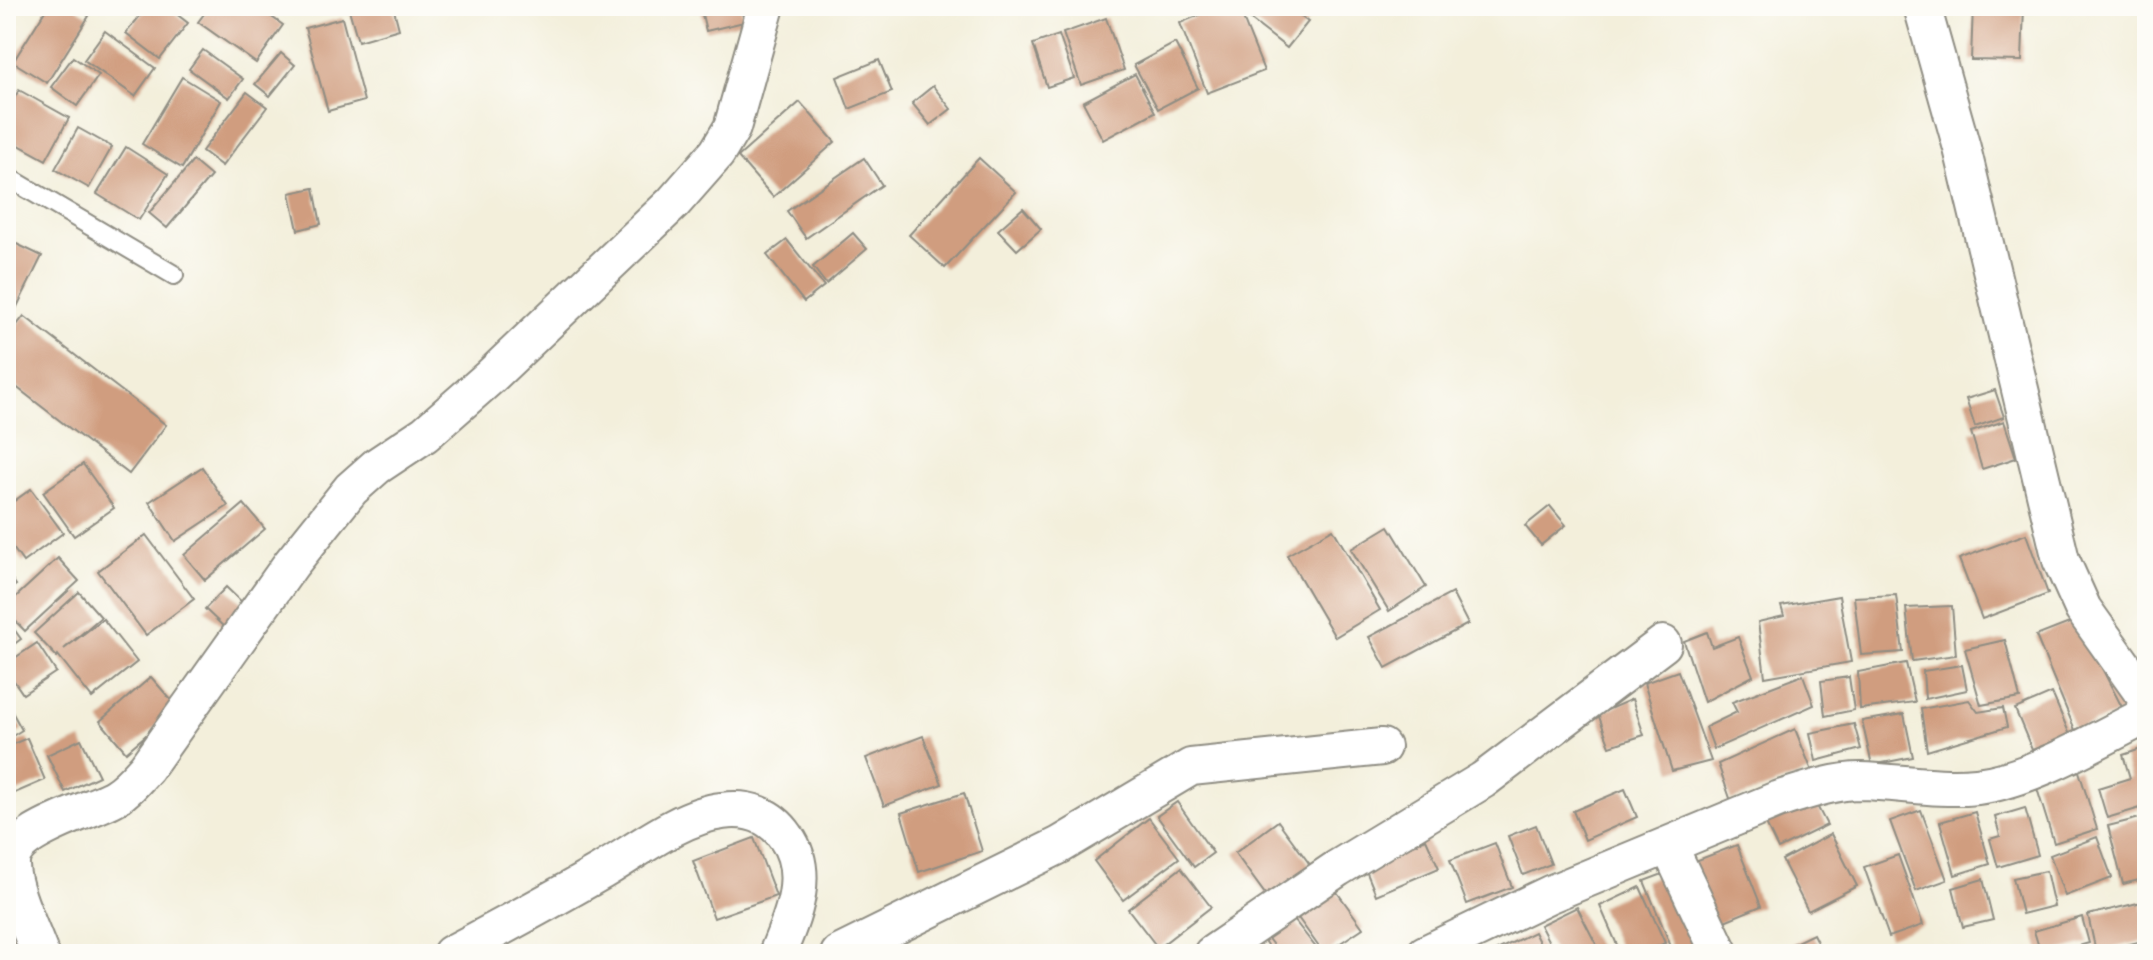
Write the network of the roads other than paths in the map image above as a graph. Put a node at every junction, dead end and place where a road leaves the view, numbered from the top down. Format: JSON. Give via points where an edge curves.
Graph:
{"nodes":[{"id":1,"x":766,"y":6,"type":"edge"},
{"id":2,"x":1922,"y":6,"type":"edge"},
{"id":3,"x":6,"y":176,"type":"edge"},
{"id":4,"x":174,"y":275,"type":"dead end"},
{"id":5,"x":1663,"y":644,"type":"dead end"},
{"id":6,"x":2147,"y":699,"type":"edge"},
{"id":7,"x":2147,"y":715,"type":"edge"},
{"id":8,"x":1382,"y":747,"type":"dead end"},
{"id":9,"x":1669,"y":846,"type":"junction"},
{"id":10,"x":40,"y":954,"type":"edge"},
{"id":11,"x":451,"y":954,"type":"edge"},
{"id":12,"x":777,"y":954,"type":"edge"},
{"id":13,"x":839,"y":954,"type":"edge"},
{"id":14,"x":1212,"y":954,"type":"edge"},
{"id":15,"x":1427,"y":954,"type":"edge"},
{"id":16,"x":1720,"y":954,"type":"edge"}],
"edges":[{"from":1,"to":10,"type":"street","via":[[732,128],[686,188],[490,377],[351,489],[129,787],[45,828],[14,850],[12,877]]},
{"from":2,"to":6,"type":"street","via":[[1962,148],[2061,560],[2083,609]]},
{"from":3,"to":4,"type":"lane"},
{"from":5,"to":14,"type":"street","via":[[1483,780],[1338,868]]},
{"from":7,"to":9,"type":"street","via":[[1999,781],[1948,787],[1860,781],[1822,787],[1777,800]]},
{"from":8,"to":13,"type":"street","via":[[1191,767],[1060,845]]},
{"from":9,"to":15,"type":"street","via":[[1550,894]]},
{"from":9,"to":16,"type":"street"},
{"from":11,"to":12,"type":"street","via":[[686,822],[740,809],[769,819],[790,842],[794,856],[798,895]]}]}
